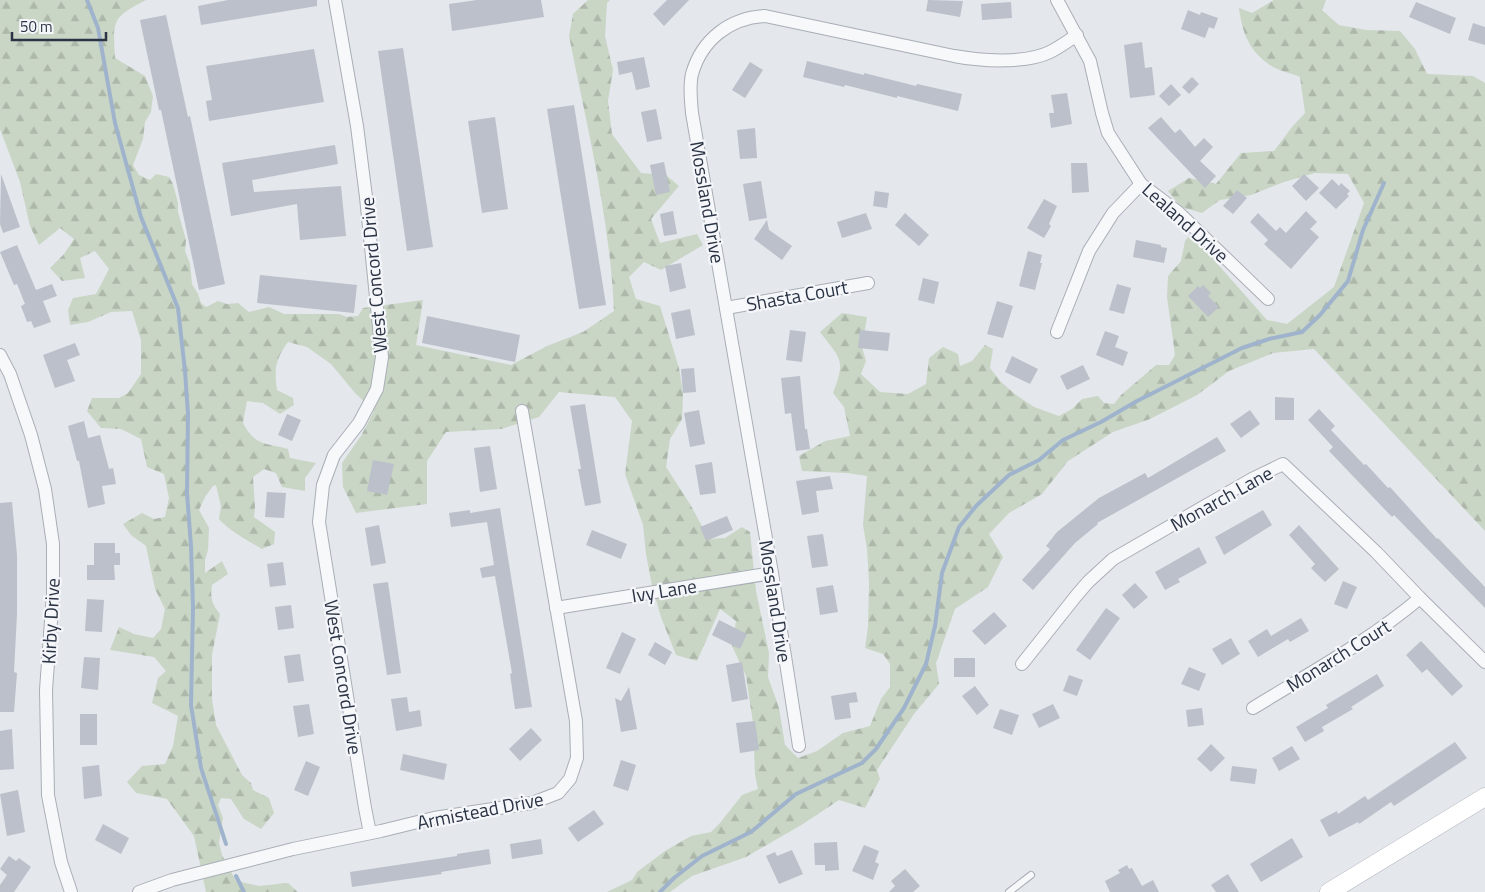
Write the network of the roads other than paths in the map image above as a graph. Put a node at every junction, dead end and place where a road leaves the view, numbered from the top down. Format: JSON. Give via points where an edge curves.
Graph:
{"nodes":[{"id":1,"x":335,"y":0,"type":"edge"},
{"id":2,"x":1057,"y":0,"type":"edge"},
{"id":3,"x":1077,"y":35,"type":"junction"},
{"id":4,"x":1141,"y":184,"type":"junction"},
{"id":5,"x":868,"y":283,"type":"dead end"},
{"id":6,"x":1268,"y":298,"type":"dead end"},
{"id":7,"x":726,"y":308,"type":"junction"},
{"id":8,"x":1057,"y":332,"type":"dead end"},
{"id":9,"x":0,"y":355,"type":"edge"},
{"id":10,"x":522,"y":411,"type":"dead end"},
{"id":11,"x":772,"y":573,"type":"junction"},
{"id":12,"x":1420,"y":598,"type":"junction"},
{"id":13,"x":556,"y":608,"type":"junction"},
{"id":14,"x":1485,"y":662,"type":"edge"},
{"id":15,"x":1022,"y":664,"type":"dead end"},
{"id":16,"x":1253,"y":708,"type":"dead end"},
{"id":17,"x":799,"y":746,"type":"dead end"},
{"id":18,"x":1485,"y":797,"type":"edge"},
{"id":19,"x":370,"y":833,"type":"junction"},
{"id":20,"x":1031,"y":875,"type":"dead end"},
{"id":21,"x":71,"y":892,"type":"edge"},
{"id":22,"x":139,"y":892,"type":"edge"},
{"id":23,"x":1009,"y":892,"type":"edge"},
{"id":24,"x":1329,"y":892,"type":"edge"}],
"edges":[{"from":1,"to":19,"type":"street","name":"West Concord Drive","via":[[360,152],[382,357],[377,389],[360,423],[331,462],[323,486],[319,522]]},
{"from":2,"to":3,"type":"street","name":"Lealand Drive"},
{"from":3,"to":4,"type":"street","name":"Lealand Drive","via":[[1090,61],[1108,133]]},
{"from":3,"to":7,"type":"street","name":"Mossland Drive","via":[[1049,52],[1020,59],[985,61],[766,16],[749,17],[729,25],[713,37],[700,54],[690,92]]},
{"from":4,"to":6,"type":"street","name":"Lealand Drive","via":[[1178,212]]},
{"from":4,"to":8,"type":"street","via":[[1113,213],[1089,251]]},
{"from":5,"to":7,"type":"street","name":"Shasta Court"},
{"from":7,"to":11,"type":"street","name":"Mossland Drive"},
{"from":9,"to":21,"type":"street","name":"Kirby Drive","via":[[23,411],[45,489],[52,544],[53,592],[46,690],[48,795],[61,862]]},
{"from":10,"to":13,"type":"street","name":"Armistead Drive"},
{"from":11,"to":13,"type":"street","name":"Ivy Lane"},
{"from":11,"to":17,"type":"street","name":"Mossland Drive"},
{"from":12,"to":14,"type":"street","name":"Monarch Lane"},
{"from":12,"to":15,"type":"street","name":"Monarch Lane","via":[[1283,464],[1113,560],[1088,582]]},
{"from":12,"to":16,"type":"street","name":"Monarch Court","via":[[1388,625]]},
{"from":13,"to":19,"type":"street","name":"Armistead Drive","via":[[576,721],[577,758],[570,779],[558,793],[532,802],[434,818]]},
{"from":18,"to":24,"type":"main road"},
{"from":19,"to":22,"type":"street","name":"Armistead Drive","via":[[293,849],[172,880]]},
{"from":20,"to":23,"type":"lane"}]}
